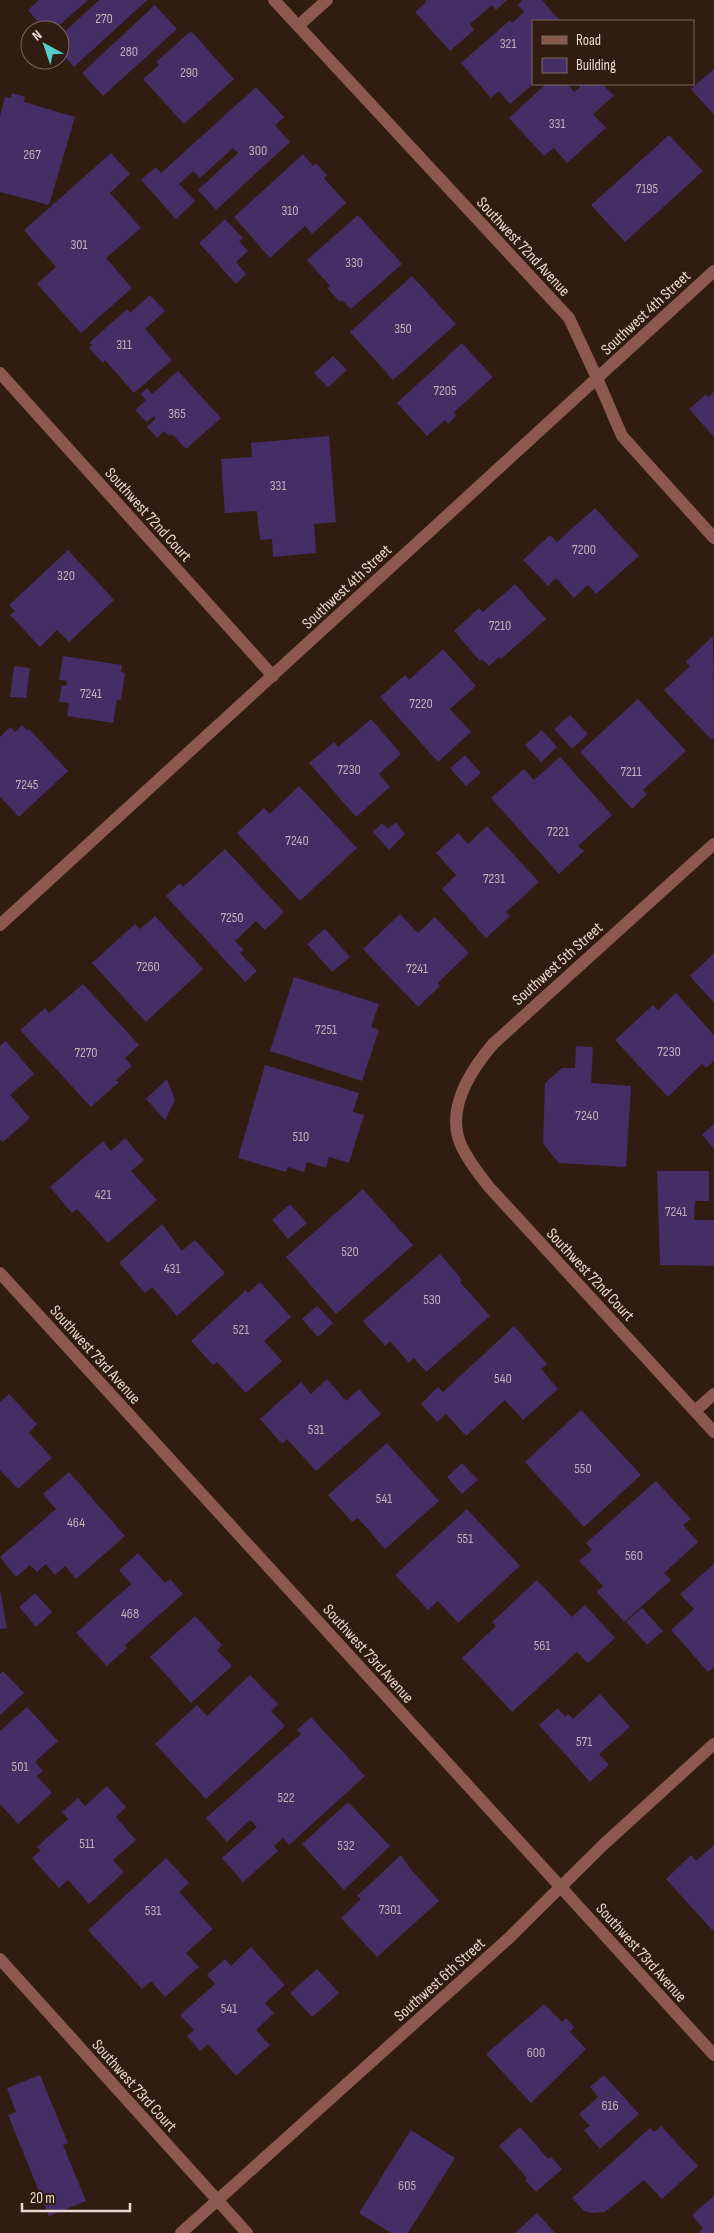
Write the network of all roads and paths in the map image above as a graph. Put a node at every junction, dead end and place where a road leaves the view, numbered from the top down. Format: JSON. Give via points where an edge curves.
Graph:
{"nodes":[{"id":1,"x":274,"y":0,"type":"edge"},
{"id":2,"x":327,"y":0,"type":"edge"},
{"id":3,"x":299,"y":26,"type":"junction"},
{"id":4,"x":714,"y":271,"type":"edge"},
{"id":5,"x":0,"y":374,"type":"edge"},
{"id":6,"x":597,"y":378,"type":"junction"},
{"id":7,"x":714,"y":538,"type":"edge"},
{"id":8,"x":273,"y":676,"type":"junction"},
{"id":9,"x":714,"y":844,"type":"edge"},
{"id":10,"x":0,"y":925,"type":"edge"},
{"id":11,"x":457,"y":1129,"type":"joint"},
{"id":12,"x":0,"y":1273,"type":"edge"},
{"id":13,"x":714,"y":1394,"type":"edge"},
{"id":14,"x":695,"y":1411,"type":"junction"},
{"id":15,"x":714,"y":1432,"type":"edge"},
{"id":16,"x":714,"y":1744,"type":"edge"},
{"id":17,"x":561,"y":1887,"type":"junction"},
{"id":18,"x":0,"y":1959,"type":"edge"},
{"id":19,"x":714,"y":2055,"type":"edge"},
{"id":20,"x":217,"y":2201,"type":"junction"},
{"id":21,"x":181,"y":2233,"type":"edge"},
{"id":22,"x":247,"y":2233,"type":"edge"}],
"edges":[{"from":1,"to":3,"type":"street","name":"Southwest 72nd Avenue"},
{"from":2,"to":3,"type":"street"},
{"from":3,"to":6,"type":"street","name":"Southwest 72nd Avenue","via":[[568,318]]},
{"from":4,"to":6,"type":"street","name":"Southwest 4th Street"},
{"from":5,"to":8,"type":"street","name":"Southwest 72nd Court"},
{"from":6,"to":7,"type":"street","name":"Southwest 72nd Avenue","via":[[622,436]]},
{"from":6,"to":8,"type":"street","name":"Southwest 4th Street"},
{"from":8,"to":10,"type":"street","name":"Southwest 4th Street"},
{"from":9,"to":11,"type":"street","name":"Southwest 5th Street","via":[[493,1044],[476,1064],[462,1091]]},
{"from":11,"to":14,"type":"street","name":"Southwest 72nd Court","via":[[466,1156],[489,1187]]},
{"from":12,"to":17,"type":"street","name":"Southwest 73rd Avenue"},
{"from":13,"to":14,"type":"street"},
{"from":14,"to":15,"type":"street","name":"Southwest 72nd Court"},
{"from":16,"to":17,"type":"street","name":"Southwest 6th Street"},
{"from":17,"to":19,"type":"street","name":"Southwest 73rd Avenue"},
{"from":17,"to":20,"type":"street","name":"Southwest 6th Street"},
{"from":18,"to":20,"type":"street","name":"Southwest 73rd Court"},
{"from":20,"to":21,"type":"street","name":"Southwest 6th Street"},
{"from":20,"to":22,"type":"street","name":"Southwest 73rd Court"}]}
